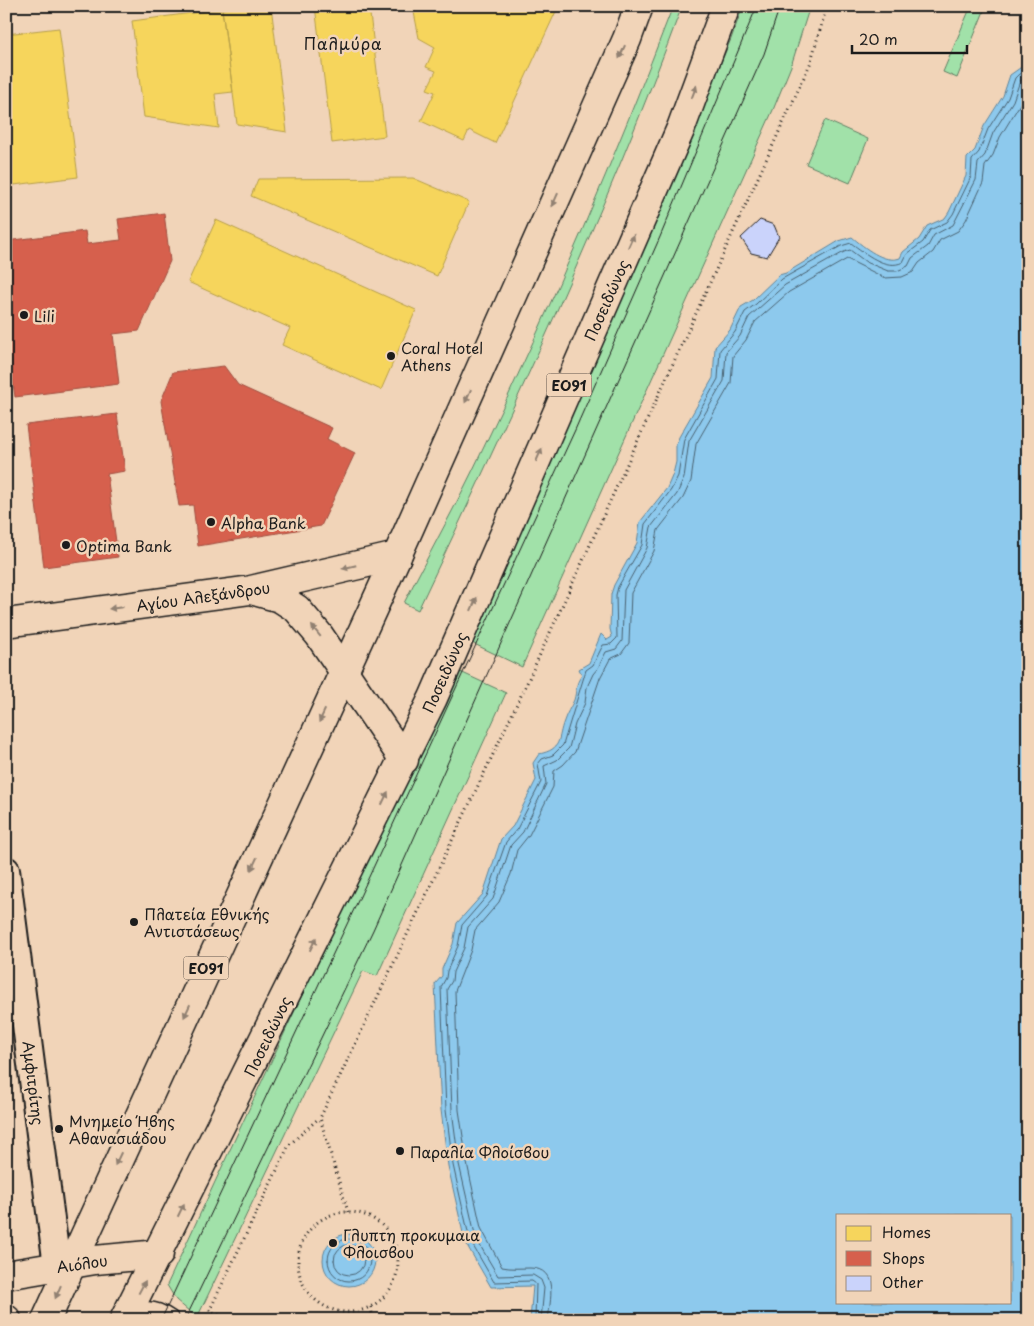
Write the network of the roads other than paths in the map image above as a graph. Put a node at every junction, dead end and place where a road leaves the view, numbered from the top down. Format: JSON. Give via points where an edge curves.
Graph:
{"nodes":[{"id":1,"x":639,"y":6,"type":"edge"},
{"id":2,"x":726,"y":6,"type":"edge"},
{"id":3,"x":397,"y":556,"type":"junction"},
{"id":4,"x":251,"y":590,"type":"junction"},
{"id":5,"x":6,"y":622,"type":"edge"},
{"id":6,"x":343,"y":672,"type":"junction"},
{"id":7,"x":404,"y":760,"type":"junction"},
{"id":8,"x":6,"y":870,"type":"edge"},
{"id":9,"x":159,"y":1254,"type":"junction"},
{"id":10,"x":63,"y":1266,"type":"junction"},
{"id":11,"x":6,"y":1275,"type":"edge"},
{"id":12,"x":46,"y":1320,"type":"edge"},
{"id":13,"x":125,"y":1320,"type":"edge"},
{"id":14,"x":170,"y":1320,"type":"edge"}],
"edges":[{"from":1,"to":3,"type":"main road","number":"ΕΟ91","one_way":true},
{"from":7,"to":2,"type":"main road","name":"Ποσειδώνος","number":"ΕΟ91","one_way":true,"via":[[681,128]]},
{"from":3,"to":4,"type":"main road","name":"Αγίου Αλεξάνδρου","one_way":true},
{"from":3,"to":6,"type":"main road","number":"ΕΟ91"},
{"from":4,"to":5,"type":"main road","name":"Αγίου Αλεξάνδρου","one_way":true},
{"from":6,"to":4,"type":"main road","one_way":true,"via":[[319,635],[296,609],[280,598]]},
{"from":6,"to":7,"type":"main road"},
{"from":6,"to":10,"type":"main road","number":"ΕΟ91","one_way":true},
{"from":9,"to":7,"type":"main road","name":"Ποσειδώνος","number":"ΕΟ91","one_way":true},
{"from":8,"to":10,"type":"street","name":"Αμφιτρίτης"},
{"from":9,"to":10,"type":"main road","name":"Αιόλου"},
{"from":13,"to":9,"type":"main road","name":"Ποσειδώνος","number":"ΕΟ91","one_way":true},
{"from":10,"to":11,"type":"main road","name":"Αιόλου"},
{"from":10,"to":12,"type":"main road","number":"ΕΟ91","one_way":true},
{"from":13,"to":14,"type":"lane","via":[[142,1311],[154,1310]]}]}
